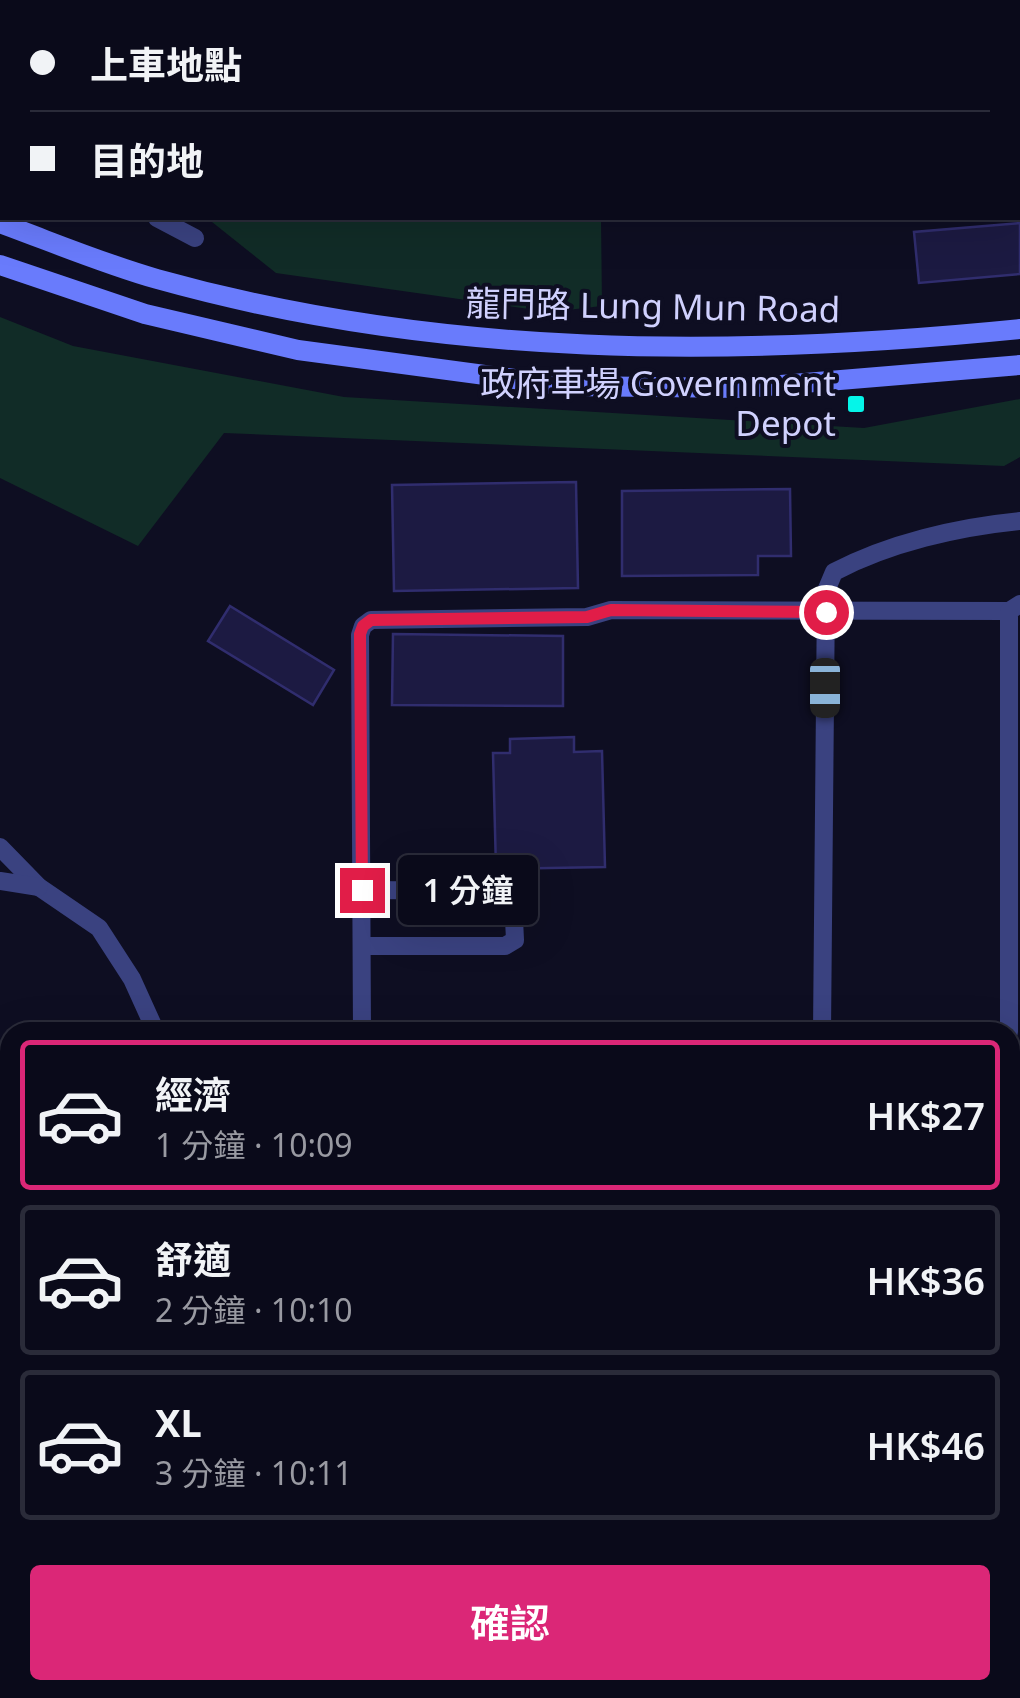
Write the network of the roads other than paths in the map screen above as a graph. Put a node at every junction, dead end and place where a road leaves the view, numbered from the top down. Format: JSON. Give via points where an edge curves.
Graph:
{"nodes":[{"id":1,"x":161,"y":220,"type":"edge"},
{"id":2,"x":0,"y":223,"type":"edge"},
{"id":3,"x":195,"y":238,"type":"dead end"},
{"id":4,"x":0,"y":265,"type":"edge"},
{"id":5,"x":1020,"y":329,"type":"edge"},
{"id":6,"x":1020,"y":366,"type":"edge"},
{"id":7,"x":1020,"y":521,"type":"edge"},
{"id":8,"x":1014,"y":607,"type":"edge"},
{"id":9,"x":826,"y":612,"type":"junction"},
{"id":10,"x":0,"y":847,"type":"edge"},
{"id":11,"x":0,"y":881,"type":"edge"},
{"id":12,"x":39,"y":887,"type":"junction"},
{"id":13,"x":362,"y":890,"type":"junction"},
{"id":14,"x":362,"y":946,"type":"junction"},
{"id":15,"x":151,"y":1022,"type":"edge"},
{"id":16,"x":362,"y":1022,"type":"edge"},
{"id":17,"x":822,"y":1022,"type":"edge"},
{"id":18,"x":1008,"y":1022,"type":"edge"}],
"edges":[{"from":1,"to":3,"type":"lane"},
{"from":2,"to":5,"type":"main road","name":"龍門路 Lung Mun Road","via":[[155,278],[443,336],[745,348]]},
{"from":4,"to":6,"type":"main road","name":"龍門路 Lung Mun Road","via":[[145,314],[298,350],[567,386],[744,388]]},
{"from":7,"to":9,"type":"lane","via":[[987,524],[851,563],[834,572]]},
{"from":8,"to":9,"type":"lane"},
{"from":8,"to":18,"type":"lane"},
{"from":9,"to":13,"type":"lane","via":[[611,610],[587,617],[371,620],[360,634]]},
{"from":9,"to":17,"type":"lane"},
{"from":10,"to":12,"type":"lane"},
{"from":11,"to":12,"type":"lane"},
{"from":12,"to":15,"type":"lane","via":[[99,928]]},
{"from":13,"to":14,"type":"lane"},
{"from":13,"to":14,"type":"lane","via":[[509,891],[515,940],[505,946]]},
{"from":14,"to":16,"type":"lane"}]}
